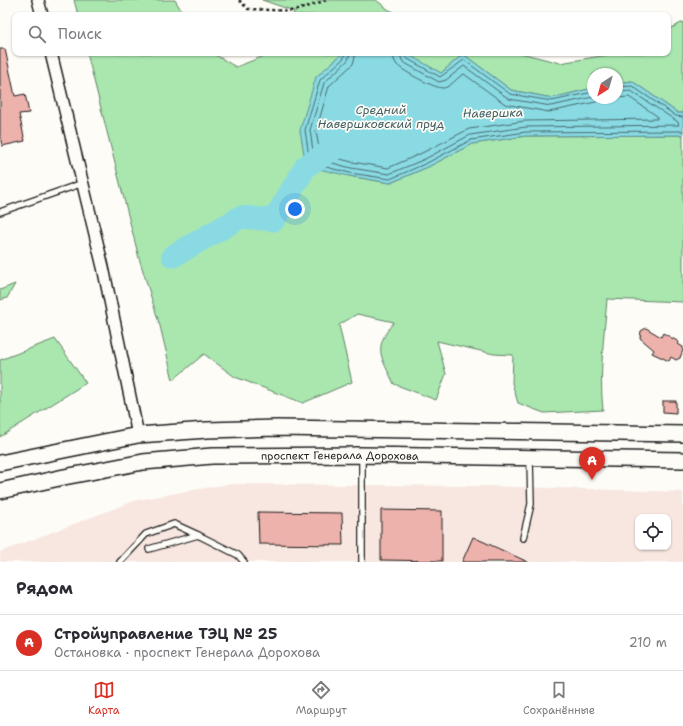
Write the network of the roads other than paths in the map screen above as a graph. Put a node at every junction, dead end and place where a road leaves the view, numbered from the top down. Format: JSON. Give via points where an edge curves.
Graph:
{"nodes":[{"id":1,"x":38,"y":0,"type":"edge"},
{"id":2,"x":41,"y":12,"type":"edge"},
{"id":3,"x":52,"y":56,"type":"edge"},
{"id":4,"x":83,"y":183,"type":"junction"},
{"id":5,"x":0,"y":212,"type":"edge"},
{"id":6,"x":683,"y":434,"type":"edge"},
{"id":7,"x":138,"y":435,"type":"junction"},
{"id":8,"x":362,"y":455,"type":"junction"},
{"id":9,"x":530,"y":457,"type":"junction"},
{"id":10,"x":683,"y":460,"type":"edge"},
{"id":11,"x":0,"y":462,"type":"edge"},
{"id":12,"x":0,"y":491,"type":"edge"},
{"id":13,"x":198,"y":535,"type":"junction"},
{"id":14,"x":524,"y":538,"type":"dead end"},
{"id":15,"x":149,"y":549,"type":"dead end"},
{"id":16,"x":120,"y":562,"type":"edge"},
{"id":17,"x":244,"y":562,"type":"edge"},
{"id":18,"x":362,"y":562,"type":"edge"}],
"edges":[{"from":1,"to":2,"type":"street"},
{"from":3,"to":4,"type":"street"},
{"from":4,"to":5,"type":"lane"},
{"from":4,"to":7,"type":"street"},
{"from":6,"to":7,"type":"main road","via":[[277,428]]},
{"from":7,"to":11,"type":"main road"},
{"from":8,"to":9,"type":"main road","name":"проспект Генерала Дорохова"},
{"from":8,"to":12,"type":"main road","name":"проспект Генерала Дорохова","via":[[212,456],[143,462]]},
{"from":8,"to":18,"type":"lane"},
{"from":9,"to":10,"type":"main road","name":"проспект Генерала Дорохова"},
{"from":9,"to":14,"type":"lane","via":[[531,504]]},
{"from":13,"to":15,"type":"lane"},
{"from":13,"to":16,"type":"lane","via":[[174,524],[146,534]]},
{"from":13,"to":17,"type":"lane","via":[[238,555]]}]}
